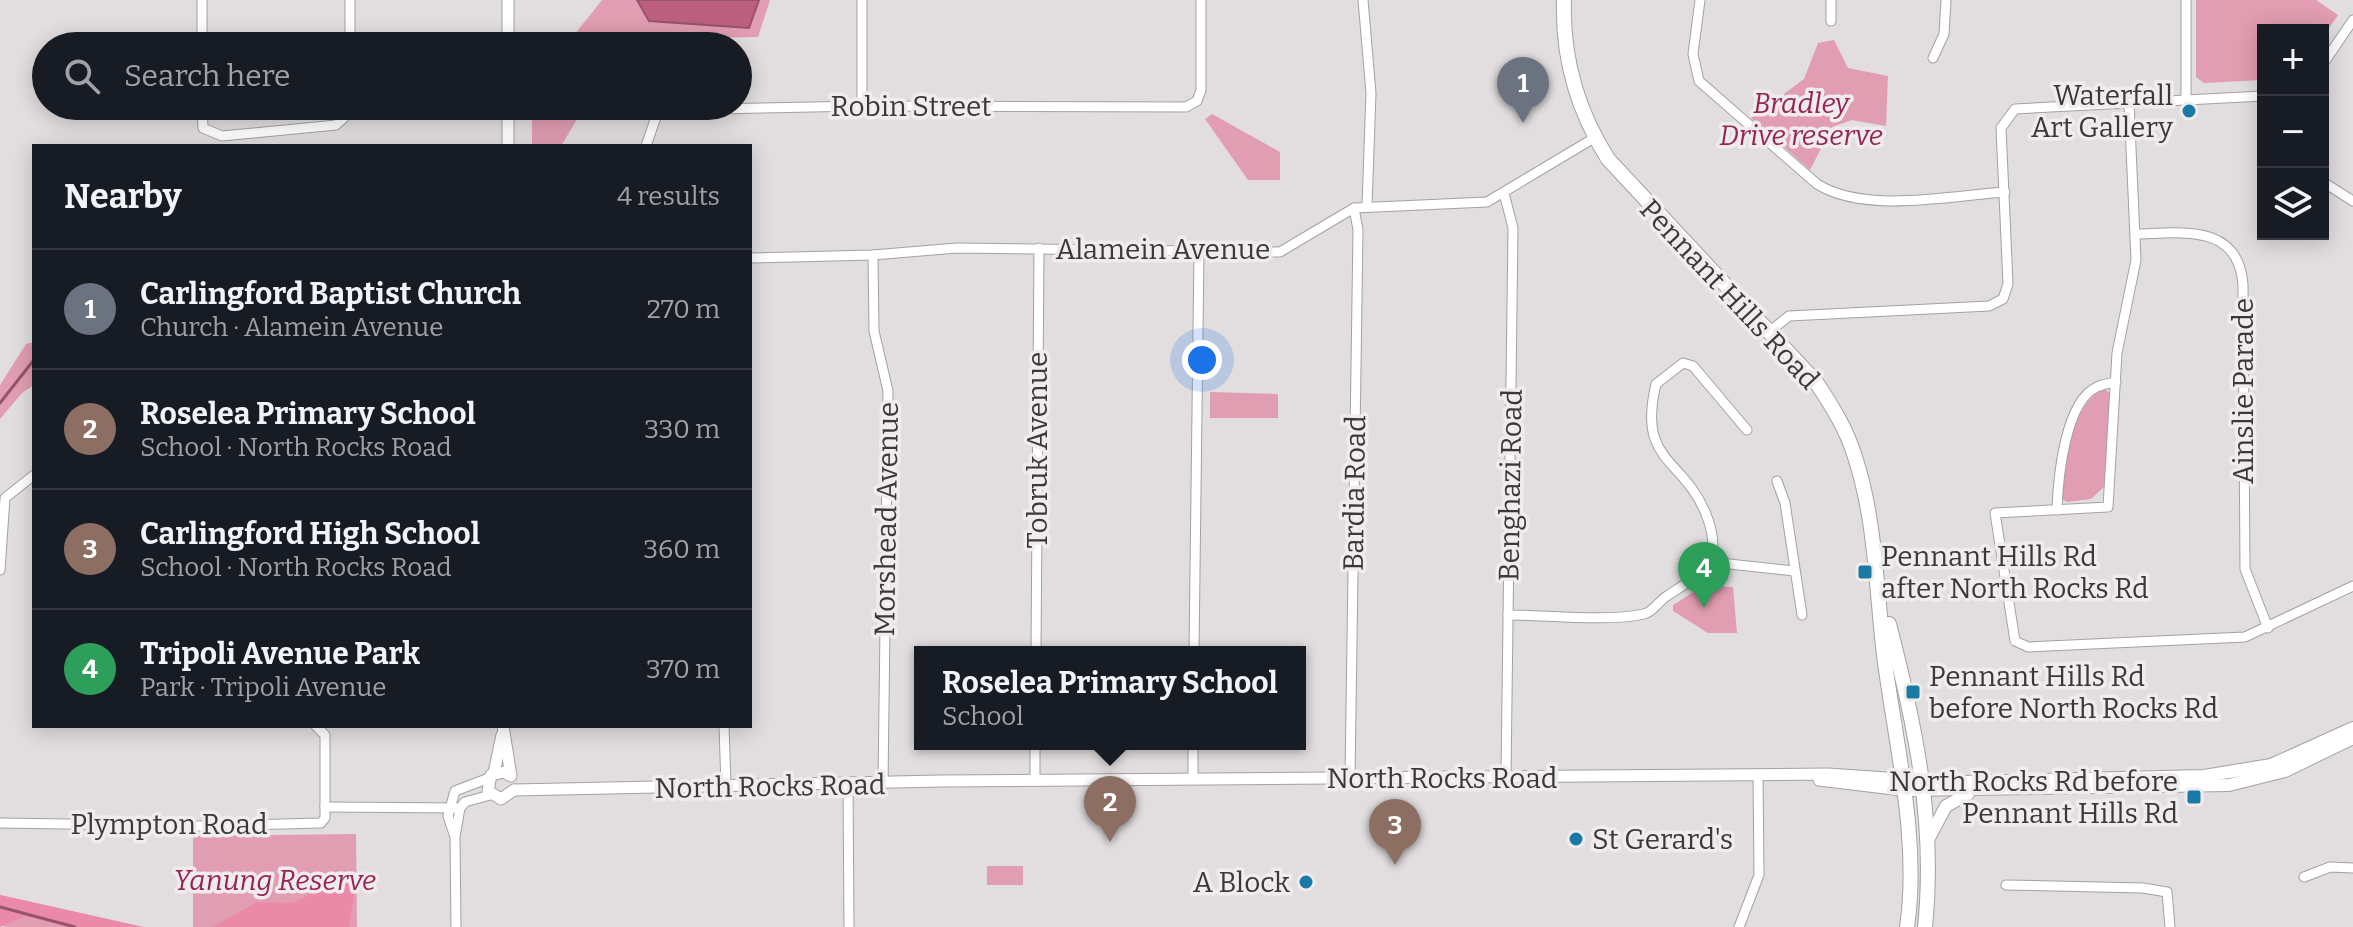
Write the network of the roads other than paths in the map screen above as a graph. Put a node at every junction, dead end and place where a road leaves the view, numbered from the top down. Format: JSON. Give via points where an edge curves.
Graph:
{"nodes":[{"id":1,"x":202,"y":0,"type":"edge"},
{"id":2,"x":350,"y":0,"type":"edge"},
{"id":3,"x":508,"y":0,"type":"edge"},
{"id":4,"x":862,"y":0,"type":"edge"},
{"id":5,"x":1201,"y":0,"type":"edge"},
{"id":6,"x":1363,"y":0,"type":"edge"},
{"id":7,"x":1564,"y":0,"type":"edge"},
{"id":8,"x":1700,"y":0,"type":"edge"},
{"id":9,"x":1831,"y":0,"type":"edge"},
{"id":10,"x":1946,"y":0,"type":"edge"},
{"id":11,"x":2186,"y":0,"type":"edge"},
{"id":12,"x":2353,"y":20,"type":"edge"},
{"id":13,"x":1831,"y":21,"type":"dead end"},
{"id":14,"x":202,"y":32,"type":"edge"},
{"id":15,"x":350,"y":32,"type":"edge"},
{"id":16,"x":508,"y":32,"type":"edge"},
{"id":17,"x":2329,"y":55,"type":"edge"},
{"id":18,"x":1933,"y":58,"type":"dead end"},
{"id":19,"x":2257,"y":96,"type":"edge"},
{"id":20,"x":2186,"y":101,"type":"junction"},
{"id":21,"x":2129,"y":103,"type":"junction"},
{"id":22,"x":862,"y":106,"type":"junction"},
{"id":23,"x":752,"y":108,"type":"edge"},
{"id":24,"x":203,"y":120,"type":"edge"},
{"id":25,"x":341,"y":120,"type":"edge"},
{"id":26,"x":508,"y":120,"type":"edge"},
{"id":27,"x":655,"y":120,"type":"edge"},
{"id":28,"x":1594,"y":138,"type":"junction"},
{"id":29,"x":508,"y":144,"type":"edge"},
{"id":30,"x":647,"y":144,"type":"edge"},
{"id":31,"x":2329,"y":186,"type":"edge"},
{"id":32,"x":2005,"y":192,"type":"junction"},
{"id":33,"x":1504,"y":193,"type":"junction"},
{"id":34,"x":2353,"y":201,"type":"edge"},
{"id":35,"x":1367,"y":206,"type":"junction"},
{"id":36,"x":1354,"y":208,"type":"junction"},
{"id":37,"x":2137,"y":234,"type":"junction"},
{"id":38,"x":1039,"y":248,"type":"junction"},
{"id":39,"x":1199,"y":251,"type":"junction"},
{"id":40,"x":873,"y":255,"type":"junction"},
{"id":41,"x":752,"y":258,"type":"edge"},
{"id":42,"x":1769,"y":332,"type":"junction"},
{"id":43,"x":2116,"y":382,"type":"junction"},
{"id":44,"x":1747,"y":430,"type":"dead end"},
{"id":45,"x":32,"y":477,"type":"edge"},
{"id":46,"x":1777,"y":481,"type":"dead end"},
{"id":47,"x":2057,"y":510,"type":"junction"},
{"id":48,"x":1711,"y":562,"type":"junction"},
{"id":49,"x":0,"y":570,"type":"edge"},
{"id":50,"x":1794,"y":571,"type":"junction"},
{"id":51,"x":2353,"y":586,"type":"edge"},
{"id":52,"x":1880,"y":596,"type":"junction"},
{"id":53,"x":1508,"y":615,"type":"junction"},
{"id":54,"x":1802,"y":615,"type":"dead end"},
{"id":55,"x":2268,"y":628,"type":"junction"},
{"id":56,"x":1036,"y":646,"type":"edge"},
{"id":57,"x":1194,"y":646,"type":"edge"},
{"id":58,"x":318,"y":728,"type":"edge"},
{"id":59,"x":503,"y":728,"type":"edge"},
{"id":60,"x":724,"y":728,"type":"edge"},
{"id":61,"x":2353,"y":728,"type":"edge"},
{"id":62,"x":2353,"y":738,"type":"edge"},
{"id":63,"x":1035,"y":750,"type":"edge"},
{"id":64,"x":1193,"y":750,"type":"edge"},
{"id":65,"x":509,"y":775,"type":"junction"},
{"id":66,"x":492,"y":776,"type":"junction"},
{"id":67,"x":1758,"y":776,"type":"junction"},
{"id":68,"x":1350,"y":778,"type":"junction"},
{"id":69,"x":1506,"y":778,"type":"junction"},
{"id":70,"x":1193,"y":779,"type":"junction"},
{"id":71,"x":1035,"y":781,"type":"junction"},
{"id":72,"x":883,"y":784,"type":"junction"},
{"id":73,"x":848,"y":785,"type":"junction"},
{"id":74,"x":1902,"y":785,"type":"junction"},
{"id":75,"x":726,"y":787,"type":"junction"},
{"id":76,"x":1925,"y":787,"type":"junction"},
{"id":77,"x":514,"y":790,"type":"junction"},
{"id":78,"x":1974,"y":791,"type":"junction"},
{"id":79,"x":490,"y":795,"type":"junction"},
{"id":80,"x":325,"y":807,"type":"junction"},
{"id":81,"x":455,"y":808,"type":"junction"},
{"id":82,"x":0,"y":823,"type":"edge"},
{"id":83,"x":1929,"y":838,"type":"junction"},
{"id":84,"x":2353,"y":868,"type":"edge"},
{"id":85,"x":2304,"y":877,"type":"dead end"},
{"id":86,"x":2006,"y":885,"type":"dead end"},
{"id":87,"x":456,"y":927,"type":"edge"},
{"id":88,"x":849,"y":927,"type":"edge"},
{"id":89,"x":1739,"y":927,"type":"edge"},
{"id":90,"x":1907,"y":927,"type":"edge"},
{"id":91,"x":1925,"y":927,"type":"edge"},
{"id":92,"x":2170,"y":927,"type":"edge"}],
"edges":[{"from":1,"to":14,"type":"street"},
{"from":2,"to":15,"type":"street"},
{"from":3,"to":16,"type":"street"},
{"from":4,"to":22,"type":"street"},
{"from":5,"to":22,"type":"street","name":"Robin Street","via":[[1201,90],[1197,101],[1186,107]]},
{"from":6,"to":35,"type":"street","via":[[1371,93]]},
{"from":7,"to":28,"type":"highway","name":"Pennant Hills Road","via":[[1572,85]]},
{"from":8,"to":32,"type":"street","via":[[1693,54],[1699,81],[1817,184],[1838,195],[1875,200]]},
{"from":9,"to":13,"type":"street"},
{"from":10,"to":18,"type":"street","via":[[1943,40]]},
{"from":11,"to":20,"type":"street"},
{"from":12,"to":17,"type":"street"},
{"from":19,"to":20,"type":"street"},
{"from":20,"to":21,"type":"street"},
{"from":21,"to":32,"type":"street","via":[[2022,107],[2009,113],[2001,132]]},
{"from":21,"to":37,"type":"street"},
{"from":22,"to":23,"type":"street","name":"Robin Street"},
{"from":24,"to":25,"type":"street","via":[[203,128],[222,136],[336,125]]},
{"from":26,"to":29,"type":"street"},
{"from":27,"to":30,"type":"street","name":"Robin Street"},
{"from":28,"to":33,"type":"street","name":"Alamein Avenue"},
{"from":28,"to":42,"type":"highway","name":"Pennant Hills Road","via":[[1630,187]]},
{"from":31,"to":34,"type":"street"},
{"from":32,"to":42,"type":"street","via":[[2008,288],[1997,304],[1789,316]]},
{"from":33,"to":35,"type":"street","name":"Alamein Avenue","via":[[1477,204]]},
{"from":33,"to":53,"type":"street","name":"Benghazi Road","via":[[1513,228]]},
{"from":35,"to":36,"type":"street","name":"Alamein Avenue"},
{"from":36,"to":39,"type":"street","name":"Alamein Avenue","via":[[1280,252]]},
{"from":36,"to":68,"type":"street","name":"Bardia Road","via":[[1358,230]]},
{"from":37,"to":43,"type":"street"},
{"from":37,"to":55,"type":"street","name":"Ainslie Parade","via":[[2206,235],[2229,248],[2239,264],[2245,569]]},
{"from":38,"to":39,"type":"street","name":"Alamein Avenue"},
{"from":38,"to":40,"type":"street","name":"Alamein Avenue"},
{"from":38,"to":56,"type":"street","name":"Tobruk Avenue"},
{"from":39,"to":57,"type":"street"},
{"from":40,"to":41,"type":"street","name":"Alamein Avenue"},
{"from":40,"to":72,"type":"street","name":"Morshead Avenue","via":[[874,331],[888,391]]},
{"from":42,"to":52,"type":"highway","name":"Pennant Hills Road","via":[[1816,382],[1846,432],[1864,489]]},
{"from":43,"to":47,"type":"street","via":[[2096,387],[2078,407],[2060,464]]},
{"from":43,"to":47,"type":"street","via":[[2108,507]]},
{"from":44,"to":48,"type":"street","via":[[1690,364],[1679,365],[1656,384],[1650,413],[1653,435],[1706,514],[1714,540]]},
{"from":45,"to":49,"type":"street","via":[[5,498]]},
{"from":46,"to":50,"type":"street"},
{"from":47,"to":55,"type":"street","via":[[1995,513],[2014,636],[2020,645],[2245,637]]},
{"from":48,"to":50,"type":"street"},
{"from":48,"to":53,"type":"street","via":[[1645,614]]},
{"from":50,"to":54,"type":"street"},
{"from":51,"to":55,"type":"street"},
{"from":52,"to":74,"type":"highway","name":"Pennant Hills Road"},
{"from":52,"to":76,"type":"highway","name":"Pennant Hills Road"},
{"from":53,"to":69,"type":"street","name":"Benghazi Road"},
{"from":58,"to":80,"type":"street","via":[[325,735]]},
{"from":59,"to":65,"type":"street"},
{"from":59,"to":66,"type":"street"},
{"from":60,"to":75,"type":"street"},
{"from":61,"to":76,"type":"main road","name":"North Rocks Road","via":[[2283,761],[2227,774]]},
{"from":62,"to":78,"type":"main road","name":"North Rocks Road","via":[[2285,771],[2229,785]]},
{"from":63,"to":71,"type":"street"},
{"from":64,"to":70,"type":"street"},
{"from":65,"to":66,"type":"street"},
{"from":65,"to":77,"type":"street"},
{"from":66,"to":79,"type":"street"},
{"from":66,"to":81,"type":"street","via":[[455,791]]},
{"from":67,"to":69,"type":"street","name":"North Rocks Road"},
{"from":67,"to":74,"type":"street","name":"North Rocks Road","via":[[1828,774]]},
{"from":67,"to":89,"type":"street","via":[[1759,875]]},
{"from":68,"to":69,"type":"street","name":"North Rocks Road"},
{"from":68,"to":70,"type":"street","name":"North Rocks Road"},
{"from":70,"to":71,"type":"street","name":"North Rocks Road"},
{"from":71,"to":72,"type":"street","name":"North Rocks Road"},
{"from":72,"to":73,"type":"street","name":"North Rocks Road"},
{"from":73,"to":75,"type":"street","name":"North Rocks Road"},
{"from":73,"to":88,"type":"street"},
{"from":74,"to":76,"type":"main road","name":"North Rocks Road"},
{"from":74,"to":90,"type":"highway","name":"Pennant Hills Road"},
{"from":75,"to":77,"type":"street","name":"North Rocks Road"},
{"from":76,"to":78,"type":"main road","name":"North Rocks Road"},
{"from":76,"to":83,"type":"highway","name":"Pennant Hills Road"},
{"from":77,"to":79,"type":"street","name":"North Rocks Road","via":[[505,798]]},
{"from":78,"to":83,"type":"main road","via":[[1946,806]]},
{"from":79,"to":81,"type":"street"},
{"from":80,"to":81,"type":"street"},
{"from":80,"to":82,"type":"street","name":"Plympton Road","via":[[321,823]]},
{"from":81,"to":87,"type":"street"},
{"from":83,"to":91,"type":"highway","name":"Pennant Hills Road"},
{"from":84,"to":85,"type":"street","via":[[2330,867]]},
{"from":86,"to":92,"type":"street","via":[[2167,892]]}]}
